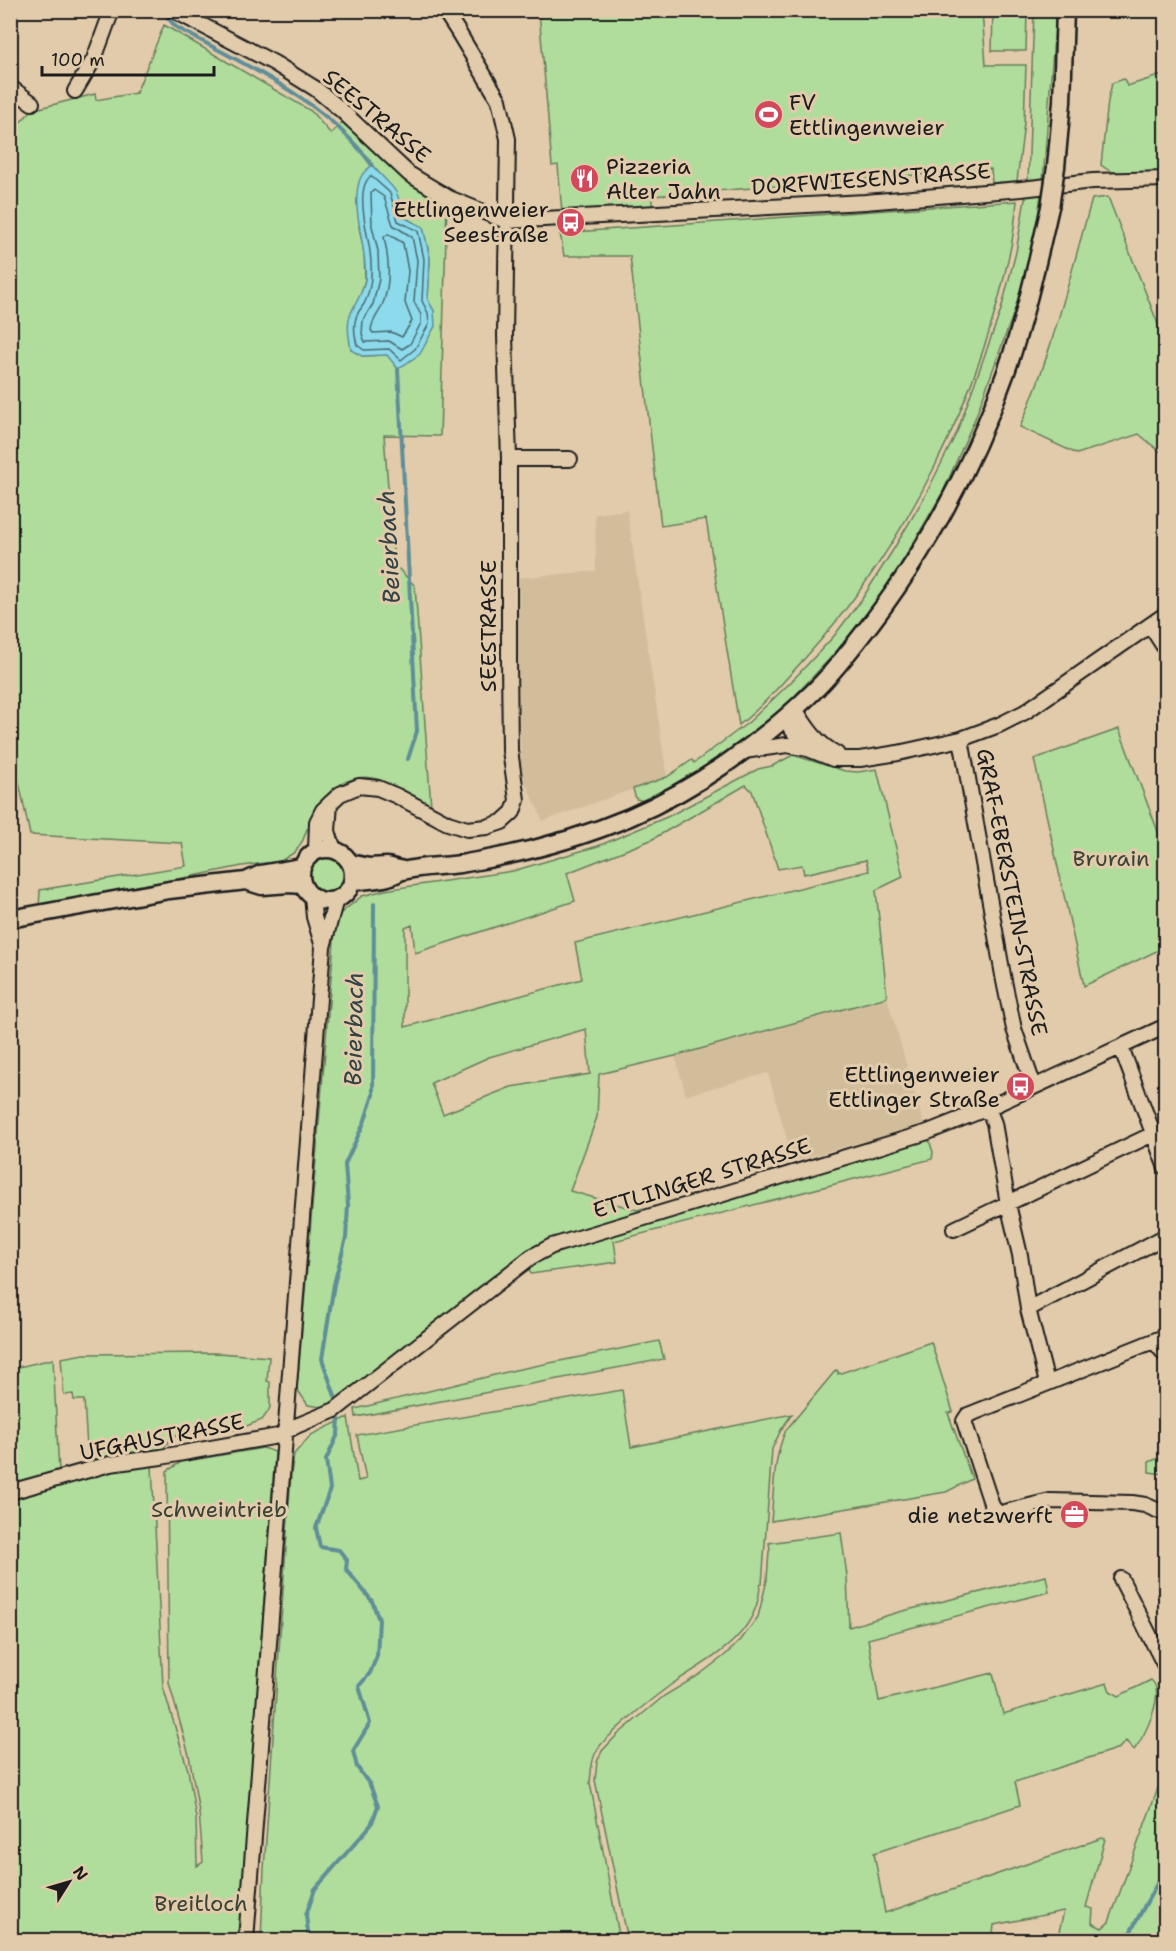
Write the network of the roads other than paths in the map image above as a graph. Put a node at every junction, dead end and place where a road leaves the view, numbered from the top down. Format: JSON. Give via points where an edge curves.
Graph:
{"nodes":[{"id":1,"x":112,"y":10,"type":"edge"},
{"id":2,"x":444,"y":10,"type":"edge"},
{"id":3,"x":1065,"y":10,"type":"edge"},
{"id":4,"x":174,"y":11,"type":"edge"},
{"id":5,"x":10,"y":87,"type":"edge"},
{"id":6,"x":75,"y":91,"type":"dead end"},
{"id":7,"x":32,"y":103,"type":"dead end"},
{"id":8,"x":1166,"y":178,"type":"edge"},
{"id":9,"x":506,"y":221,"type":"junction"},
{"id":10,"x":509,"y":459,"type":"junction"},
{"id":11,"x":570,"y":459,"type":"dead end"},
{"id":12,"x":1166,"y":614,"type":"edge"},
{"id":13,"x":1150,"y":625,"type":"junction"},
{"id":14,"x":1166,"y":651,"type":"edge"},
{"id":15,"x":792,"y":711,"type":"junction"},
{"id":16,"x":961,"y":739,"type":"junction"},
{"id":17,"x":807,"y":748,"type":"junction"},
{"id":18,"x":742,"y":752,"type":"junction"},
{"id":19,"x":850,"y":759,"type":"junction"},
{"id":20,"x":330,"y":803,"type":"junction"},
{"id":21,"x":334,"y":850,"type":"junction"},
{"id":22,"x":316,"y":851,"type":"junction"},
{"id":23,"x":350,"y":864,"type":"junction"},
{"id":24,"x":302,"y":867,"type":"junction"},
{"id":25,"x":404,"y":870,"type":"junction"},
{"id":26,"x":246,"y":881,"type":"junction"},
{"id":27,"x":352,"y":882,"type":"junction"},
{"id":28,"x":308,"y":890,"type":"junction"},
{"id":29,"x":336,"y":898,"type":"junction"},
{"id":30,"x":10,"y":919,"type":"edge"},
{"id":31,"x":323,"y":947,"type":"junction"},
{"id":32,"x":1165,"y":1027,"type":"edge"},
{"id":33,"x":1121,"y":1047,"type":"junction"},
{"id":34,"x":1034,"y":1087,"type":"junction"},
{"id":35,"x":988,"y":1108,"type":"junction"},
{"id":36,"x":1153,"y":1134,"type":"junction"},
{"id":37,"x":1166,"y":1168,"type":"edge"},
{"id":38,"x":1008,"y":1204,"type":"junction"},
{"id":39,"x":954,"y":1229,"type":"dead end"},
{"id":40,"x":1166,"y":1236,"type":"edge"},
{"id":41,"x":1028,"y":1309,"type":"junction"},
{"id":42,"x":1160,"y":1339,"type":"edge"},
{"id":43,"x":1166,"y":1356,"type":"edge"},
{"id":44,"x":1047,"y":1383,"type":"junction"},
{"id":45,"x":285,"y":1431,"type":"junction"},
{"id":46,"x":10,"y":1492,"type":"edge"},
{"id":47,"x":1166,"y":1514,"type":"edge"},
{"id":48,"x":1121,"y":1579,"type":"dead end"},
{"id":49,"x":1166,"y":1668,"type":"edge"},
{"id":50,"x":246,"y":1941,"type":"edge"}],
"edges":[{"from":1,"to":6,"type":"street","via":[[94,59]]},
{"from":2,"to":9,"type":"street","via":[[499,100],[508,140]]},
{"from":3,"to":15,"type":"main road","bridge":true,"via":[[1062,102],[1050,207],[1006,371],[983,430],[932,532],[879,614],[828,676]]},
{"from":4,"to":9,"type":"street","name":"SEESTRASSE","via":[[316,89],[409,174],[450,198]]},
{"from":5,"to":7,"type":"street"},
{"from":8,"to":9,"type":"street","name":"DORFWIESENSTRASSE","via":[[865,202]]},
{"from":9,"to":10,"type":"street","name":"SEESTRASSE"},
{"from":10,"to":11,"type":"street"},
{"from":10,"to":20,"type":"street","name":"SEESTRASSE","via":[[510,738],[516,807],[508,818],[495,825],[467,829],[367,786],[346,790]]},
{"from":12,"to":13,"type":"street"},
{"from":13,"to":14,"type":"street"},
{"from":13,"to":16,"type":"street","via":[[1025,712]]},
{"from":15,"to":17,"type":"street","via":[[790,728]]},
{"from":15,"to":18,"type":"main road"},
{"from":15,"to":19,"type":"street","via":[[821,744]]},
{"from":16,"to":19,"type":"street"},
{"from":16,"to":34,"type":"street","name":"GRAF-EBERSTEIN-STRASSE","via":[[1014,1029]]},
{"from":17,"to":18,"type":"street","via":[[787,745]]},
{"from":17,"to":19,"type":"street","via":[[833,759]]},
{"from":18,"to":25,"type":"main road","via":[[664,801],[603,828],[537,848],[466,863]]},
{"from":20,"to":21,"type":"street","via":[[328,831]]},
{"from":20,"to":22,"type":"street","via":[[317,822]]},
{"from":21,"to":22,"type":"main road"},
{"from":21,"to":23,"type":"main road"},
{"from":22,"to":24,"type":"main road"},
{"from":23,"to":25,"type":"main road"},
{"from":23,"to":27,"type":"main road"},
{"from":24,"to":26,"type":"main road","via":[[261,874]]},
{"from":24,"to":28,"type":"main road"},
{"from":25,"to":27,"type":"main road","via":[[390,877]]},
{"from":26,"to":28,"type":"main road"},
{"from":26,"to":30,"type":"main road","via":[[169,890]]},
{"from":27,"to":29,"type":"main road"},
{"from":28,"to":29,"type":"main road","via":[[324,900]]},
{"from":28,"to":31,"type":"street"},
{"from":29,"to":31,"type":"street"},
{"from":31,"to":45,"type":"street"},
{"from":32,"to":33,"type":"street","name":"ETTLINGER STRASSE"},
{"from":33,"to":34,"type":"street","name":"ETTLINGER STRASSE"},
{"from":33,"to":36,"type":"street"},
{"from":34,"to":35,"type":"street","name":"ETTLINGER STRASSE"},
{"from":35,"to":38,"type":"street"},
{"from":35,"to":45,"type":"street","name":"ETTLINGER STRASSE","via":[[914,1137],[552,1246],[531,1257],[335,1410]]},
{"from":36,"to":37,"type":"street"},
{"from":36,"to":38,"type":"street"},
{"from":38,"to":39,"type":"street"},
{"from":38,"to":41,"type":"street"},
{"from":40,"to":41,"type":"street"},
{"from":41,"to":44,"type":"street"},
{"from":42,"to":43,"type":"street"},
{"from":42,"to":44,"type":"street"},
{"from":44,"to":47,"type":"street","via":[[968,1415],[964,1421],[996,1512],[1050,1501],[1132,1503]]},
{"from":45,"to":46,"type":"street","name":"UFGAUSTRASSE","via":[[272,1438],[110,1464]]},
{"from":45,"to":50,"type":"street"},
{"from":48,"to":49,"type":"street"}]}
